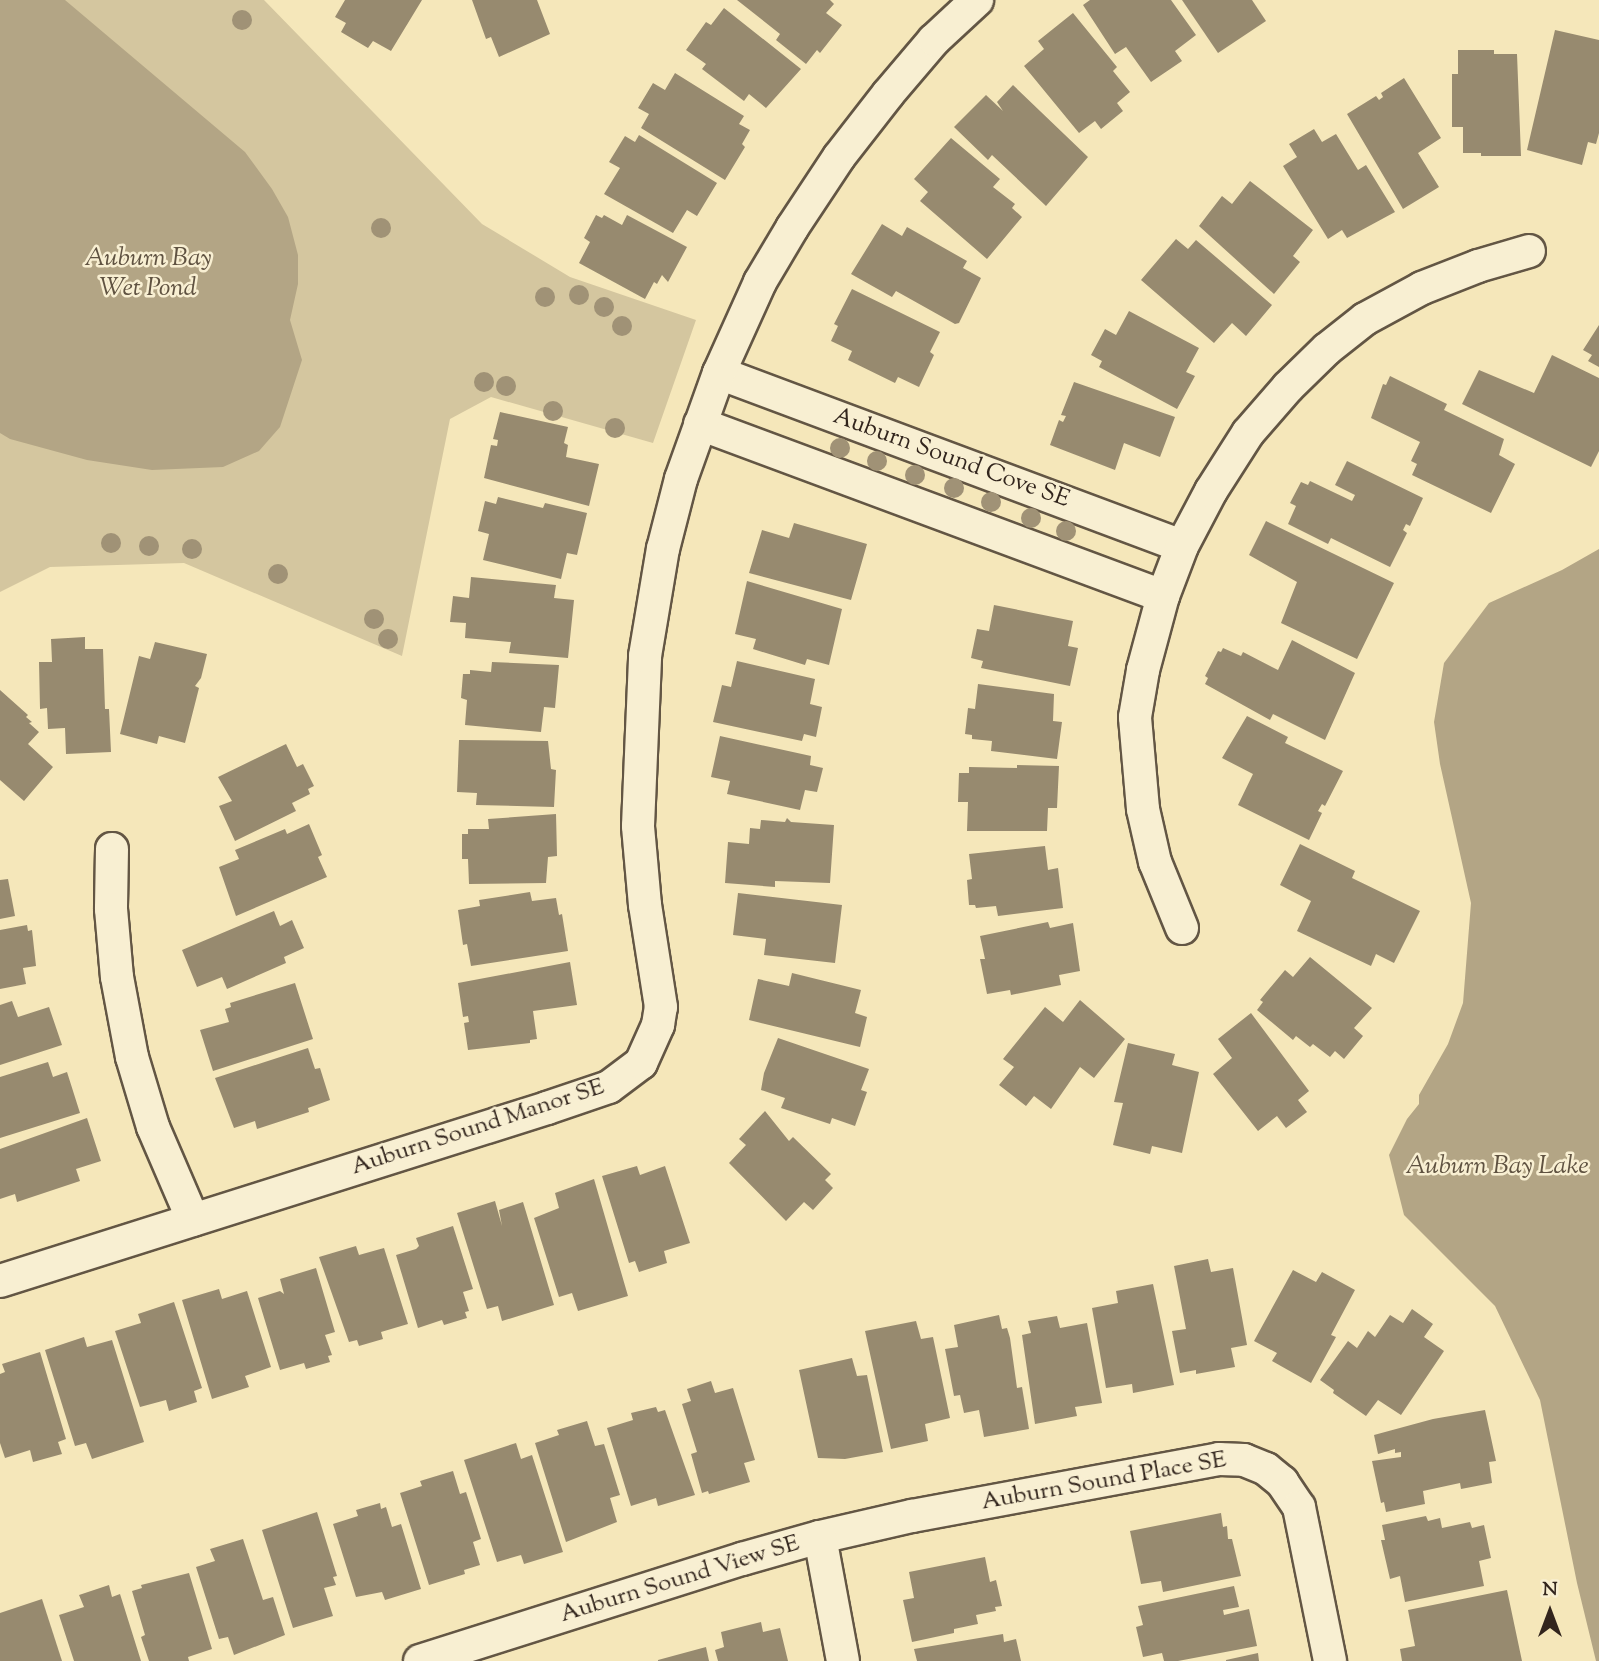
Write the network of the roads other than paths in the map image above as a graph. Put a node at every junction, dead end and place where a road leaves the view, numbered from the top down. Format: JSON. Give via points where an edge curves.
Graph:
{"nodes":[{"id":1,"x":978,"y":0,"type":"edge"},
{"id":2,"x":1529,"y":251,"type":"dead end"},
{"id":3,"x":719,"y":373,"type":"junction"},
{"id":4,"x":700,"y":424,"type":"junction"},
{"id":5,"x":1182,"y":546,"type":"junction"},
{"id":6,"x":1163,"y":596,"type":"junction"},
{"id":7,"x":112,"y":849,"type":"dead end"},
{"id":8,"x":1182,"y":928,"type":"dead end"},
{"id":9,"x":192,"y":1220,"type":"junction"},
{"id":10,"x":0,"y":1281,"type":"edge"},
{"id":11,"x":820,"y":1537,"type":"junction"},
{"id":12,"x":420,"y":1661,"type":"edge"},
{"id":13,"x":843,"y":1661,"type":"edge"},
{"id":14,"x":1330,"y":1661,"type":"edge"}],
"edges":[{"from":1,"to":3,"type":"street","name":"Auburn Sound Manor SE","via":[[934,40],[839,157],[760,282]]},
{"from":2,"to":5,"type":"street","via":[[1422,288],[1365,319],[1326,349],[1248,433]]},
{"from":3,"to":4,"type":"street","name":"Auburn Sound Manor SE"},
{"from":3,"to":5,"type":"street","name":"Auburn Sound Cove SE"},
{"from":4,"to":6,"type":"street"},
{"from":4,"to":9,"type":"street","name":"Auburn Sound Manor SE","via":[[663,549],[645,656],[638,826],[661,1007],[659,1025],[641,1063],[626,1077],[597,1091]]},
{"from":5,"to":6,"type":"street"},
{"from":6,"to":8,"type":"street","via":[[1135,717],[1137,765],[1156,862]]},
{"from":7,"to":9,"type":"street","via":[[117,977],[132,1057],[153,1127]]},
{"from":9,"to":10,"type":"street","name":"Auburn Sound Manor SE"},
{"from":11,"to":12,"type":"street","name":"Auburn Sound View SE"},
{"from":11,"to":13,"type":"street","name":"Auburn Sound View SE"},
{"from":11,"to":14,"type":"street","name":"Auburn Sound Place SE","via":[[1219,1459],[1244,1460],[1282,1482],[1299,1507]]}]}
